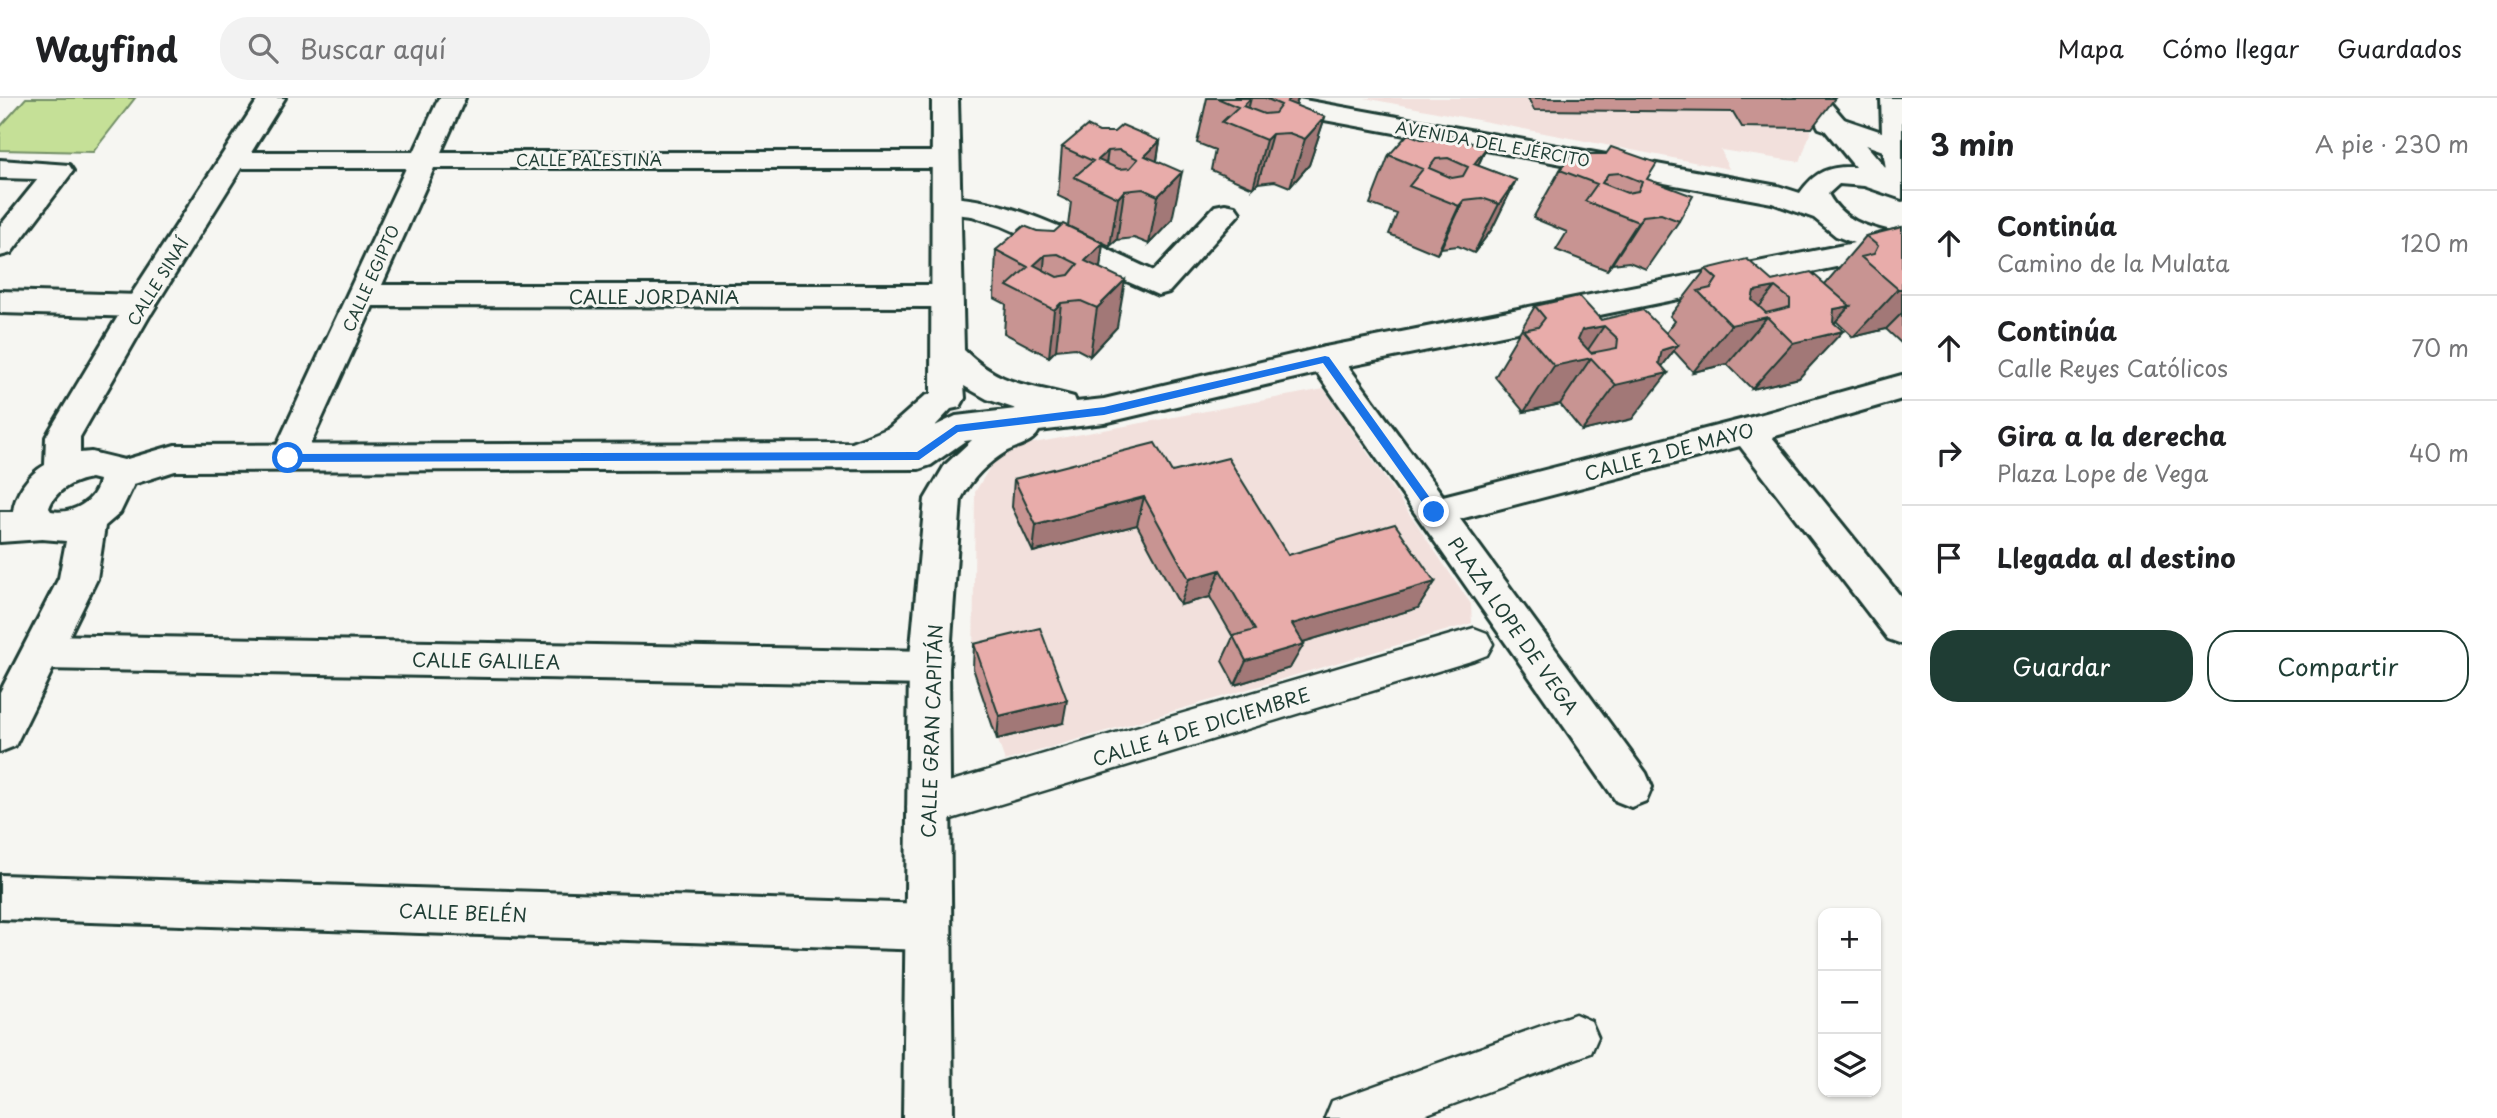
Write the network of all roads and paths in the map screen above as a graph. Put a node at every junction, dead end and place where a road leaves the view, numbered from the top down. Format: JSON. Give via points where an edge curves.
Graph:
{"nodes":[{"id":1,"x":272,"y":98,"type":"edge"},
{"id":2,"x":452,"y":98,"type":"edge"},
{"id":3,"x":944,"y":98,"type":"edge"},
{"id":4,"x":1249,"y":98,"type":"edge"},
{"id":5,"x":1812,"y":98,"type":"edge"},
{"id":6,"x":1894,"y":98,"type":"edge"},
{"id":7,"x":1829,"y":122,"type":"junction"},
{"id":8,"x":1896,"y":146,"type":"junction"},
{"id":9,"x":424,"y":159,"type":"junction"},
{"id":10,"x":235,"y":160,"type":"junction"},
{"id":11,"x":943,"y":160,"type":"junction"},
{"id":12,"x":0,"y":169,"type":"edge"},
{"id":13,"x":1845,"y":176,"type":"junction"},
{"id":14,"x":1896,"y":184,"type":"edge"},
{"id":15,"x":946,"y":206,"type":"junction"},
{"id":16,"x":1225,"y":213,"type":"dead end"},
{"id":17,"x":1830,"y":219,"type":"junction"},
{"id":18,"x":1895,"y":244,"type":"edge"},
{"id":19,"x":0,"y":246,"type":"edge"},
{"id":20,"x":362,"y":295,"type":"junction"},
{"id":21,"x":946,"y":296,"type":"junction"},
{"id":22,"x":0,"y":302,"type":"edge"},
{"id":23,"x":140,"y":306,"type":"junction"},
{"id":24,"x":947,"y":353,"type":"junction"},
{"id":25,"x":1325,"y":359,"type":"junction"},
{"id":26,"x":1902,"y":387,"type":"edge"},
{"id":27,"x":1028,"y":403,"type":"junction"},
{"id":28,"x":1104,"y":411,"type":"junction"},
{"id":29,"x":961,"y":420,"type":"junction"},
{"id":30,"x":1748,"y":431,"type":"junction"},
{"id":31,"x":288,"y":458,"type":"junction"},
{"id":32,"x":63,"y":471,"type":"junction"},
{"id":33,"x":117,"y":477,"type":"junction"},
{"id":34,"x":1434,"y":512,"type":"junction"},
{"id":35,"x":88,"y":519,"type":"junction"},
{"id":36,"x":42,"y":524,"type":"junction"},
{"id":37,"x":0,"y":527,"type":"edge"},
{"id":38,"x":1902,"y":626,"type":"edge"},
{"id":39,"x":1474,"y":644,"type":"dead end"},
{"id":40,"x":42,"y":652,"type":"junction"},
{"id":41,"x":929,"y":668,"type":"junction"},
{"id":42,"x":0,"y":733,"type":"edge"},
{"id":43,"x":1631,"y":788,"type":"dead end"},
{"id":44,"x":928,"y":807,"type":"junction"},
{"id":45,"x":0,"y":897,"type":"edge"},
{"id":46,"x":927,"y":927,"type":"junction"},
{"id":47,"x":1575,"y":1037,"type":"dead end"},
{"id":48,"x":928,"y":1118,"type":"edge"},
{"id":49,"x":1349,"y":1118,"type":"edge"}],
"edges":[{"from":1,"to":10,"type":"street","name":"CALLE SINAÍ"},
{"from":2,"to":9,"type":"street","name":"CALLE EGIPTO"},
{"from":3,"to":11,"type":"street"},
{"from":4,"to":17,"type":"street","name":"AVENIDA DEL EJÉRCITO","via":[[1778,195]]},
{"from":5,"to":7,"type":"street"},
{"from":6,"to":8,"type":"street"},
{"from":7,"to":8,"type":"street"},
{"from":7,"to":13,"type":"street"},
{"from":7,"to":14,"type":"street"},
{"from":8,"to":14,"type":"street"},
{"from":9,"to":10,"type":"street","name":"CALLE PALESTINA"},
{"from":9,"to":11,"type":"street","name":"CALLE PALESTINA"},
{"from":9,"to":20,"type":"street","name":"CALLE EGIPTO"},
{"from":10,"to":23,"type":"street","name":"CALLE SINAÍ"},
{"from":11,"to":15,"type":"street"},
{"from":12,"to":19,"type":"street","via":[[59,171]]},
{"from":13,"to":14,"type":"street"},
{"from":13,"to":17,"type":"street","via":[[1829,178]]},
{"from":15,"to":16,"type":"street","via":[[974,207],[1012,219],[1158,285]]},
{"from":15,"to":21,"type":"street"},
{"from":17,"to":18,"type":"street","via":[[1875,249]]},
{"from":17,"to":25,"type":"street"},
{"from":20,"to":21,"type":"street","name":"CALLE JORDANIA"},
{"from":20,"to":31,"type":"street","name":"CALLE EGIPTO"},
{"from":21,"to":24,"type":"street"},
{"from":22,"to":23,"type":"street"},
{"from":23,"to":32,"type":"street","name":"CALLE SINAÍ","via":[[63,437]]},
{"from":24,"to":27,"type":"street","via":[[960,368]]},
{"from":24,"to":29,"type":"street"},
{"from":25,"to":28,"type":"street"},
{"from":25,"to":34,"type":"street","name":"PLAZA LOPE DE VEGA"},
{"from":26,"to":30,"type":"street","name":"CALLE 2 DE MAYO"},
{"from":27,"to":28,"type":"street"},
{"from":27,"to":29,"type":"street"},
{"from":28,"to":29,"type":"street","name":"CALLE GRAN CAPITÁN","via":[[1066,416],[986,446]]},
{"from":29,"to":31,"type":"street","via":[[919,456]]},
{"from":29,"to":41,"type":"street","name":"CALLE GRAN CAPITÁN","via":[[953,479],[943,499]]},
{"from":30,"to":34,"type":"street","name":"CALLE 2 DE MAYO"},
{"from":30,"to":38,"type":"street"},
{"from":31,"to":33,"type":"street","via":[[175,458]]},
{"from":32,"to":33,"type":"street","via":[[103,466]]},
{"from":32,"to":36,"type":"street","via":[[33,499],[33,519]]},
{"from":33,"to":35,"type":"street","via":[[116,493]]},
{"from":34,"to":43,"type":"street","name":"PLAZA LOPE DE VEGA"},
{"from":35,"to":36,"type":"street","via":[[63,527]]},
{"from":35,"to":40,"type":"street","via":[[78,579]]},
{"from":36,"to":37,"type":"street"},
{"from":39,"to":44,"type":"street","name":"CALLE 4 DE DICIEMBRE"},
{"from":40,"to":41,"type":"street","name":"CALLE GALILEA"},
{"from":40,"to":42,"type":"street"},
{"from":41,"to":44,"type":"street","name":"CALLE GRAN CAPITÁN"},
{"from":44,"to":46,"type":"street","name":"CALLE GRAN CAPITÁN"},
{"from":45,"to":46,"type":"street","name":"CALLE BELÉN"},
{"from":46,"to":48,"type":"street","name":"CALLE GRAN CAPITÁN"},
{"from":47,"to":49,"type":"street"}]}
